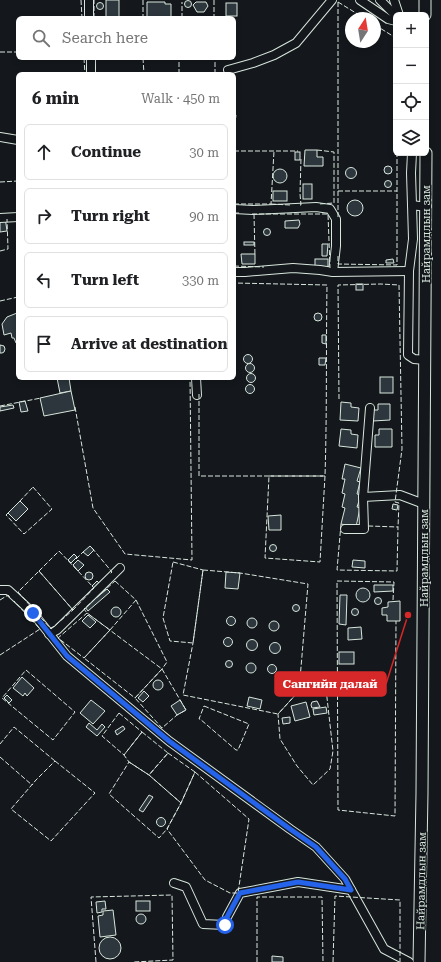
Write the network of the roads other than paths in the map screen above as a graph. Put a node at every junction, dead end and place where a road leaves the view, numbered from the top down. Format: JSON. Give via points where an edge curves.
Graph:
{"nodes":[{"id":1,"x":89,"y":0,"type":"edge"},
{"id":2,"x":332,"y":0,"type":"edge"},
{"id":3,"x":360,"y":0,"type":"edge"},
{"id":4,"x":380,"y":0,"type":"edge"},
{"id":5,"x":394,"y":0,"type":"edge"},
{"id":6,"x":425,"y":0,"type":"edge"},
{"id":7,"x":394,"y":12,"type":"edge"},
{"id":8,"x":396,"y":12,"type":"edge"},
{"id":9,"x":426,"y":12,"type":"edge"},
{"id":10,"x":89,"y":16,"type":"edge"},
{"id":11,"x":393,"y":20,"type":"edge"},
{"id":12,"x":91,"y":60,"type":"edge"},
{"id":13,"x":228,"y":70,"type":"dead end"},
{"id":14,"x":91,"y":72,"type":"edge"},
{"id":15,"x":0,"y":137,"type":"edge"},
{"id":16,"x":16,"y":140,"type":"edge"},
{"id":17,"x":412,"y":156,"type":"edge"},
{"id":18,"x":426,"y":156,"type":"edge"},
{"id":19,"x":412,"y":205,"type":"junction"},
{"id":20,"x":426,"y":206,"type":"junction"},
{"id":21,"x":236,"y":209,"type":"edge"},
{"id":22,"x":16,"y":217,"type":"edge"},
{"id":23,"x":0,"y":218,"type":"edge"},
{"id":24,"x":409,"y":271,"type":"junction"},
{"id":25,"x":236,"y":272,"type":"edge"},
{"id":26,"x":333,"y":272,"type":"junction"},
{"id":27,"x":425,"y":360,"type":"junction"},
{"id":28,"x":196,"y":380,"type":"edge"},
{"id":29,"x":197,"y":395,"type":"dead end"},
{"id":30,"x":370,"y":408,"type":"dead end"},
{"id":31,"x":363,"y":497,"type":"junction"},
{"id":32,"x":424,"y":504,"type":"junction"},
{"id":33,"x":345,"y":529,"type":"dead end"},
{"id":34,"x":120,"y":568,"type":"dead end"},
{"id":35,"x":0,"y":590,"type":"edge"},
{"id":36,"x":49,"y":634,"type":"junction"},
{"id":37,"x":174,"y":883,"type":"dead end"},
{"id":38,"x":351,"y":890,"type":"junction"},
{"id":39,"x":409,"y":962,"type":"edge"},
{"id":40,"x":419,"y":962,"type":"edge"}],
"edges":[{"from":1,"to":10,"type":"street"},
{"from":2,"to":13,"type":"street","via":[[296,43],[274,55]]},
{"from":3,"to":11,"type":"street"},
{"from":4,"to":7,"type":"street"},
{"from":5,"to":8,"type":"street"},
{"from":6,"to":9,"type":"main road"},
{"from":12,"to":14,"type":"street"},
{"from":15,"to":16,"type":"street"},
{"from":17,"to":19,"type":"street"},
{"from":18,"to":20,"type":"main road","name":"Найрамдлын зам"},
{"from":19,"to":20,"type":"street"},
{"from":19,"to":24,"type":"street","via":[[413,239]]},
{"from":20,"to":27,"type":"main road","name":"Найрамдлын зам"},
{"from":21,"to":26,"type":"street","via":[[316,207],[330,209],[336,219]]},
{"from":22,"to":23,"type":"street"},
{"from":24,"to":26,"type":"street"},
{"from":24,"to":27,"type":"street","via":[[408,355],[414,359]]},
{"from":25,"to":26,"type":"street","via":[[293,268]]},
{"from":27,"to":32,"type":"main road","name":"Найрамдлын зам"},
{"from":28,"to":29,"type":"street"},
{"from":30,"to":31,"type":"street"},
{"from":31,"to":32,"type":"street","via":[[400,495]]},
{"from":31,"to":33,"type":"street","via":[[364,529]]},
{"from":32,"to":40,"type":"main road","name":"Найрамдлын зам"},
{"from":34,"to":36,"type":"street","via":[[57,630]]},
{"from":35,"to":36,"type":"street","via":[[8,590],[33,613]]},
{"from":36,"to":38,"type":"street","via":[[67,656],[169,741],[316,847],[345,879]]},
{"from":37,"to":38,"type":"street","via":[[186,887],[203,924],[225,925],[240,893],[298,882]]},
{"from":38,"to":39,"type":"street","via":[[384,949]]}]}
